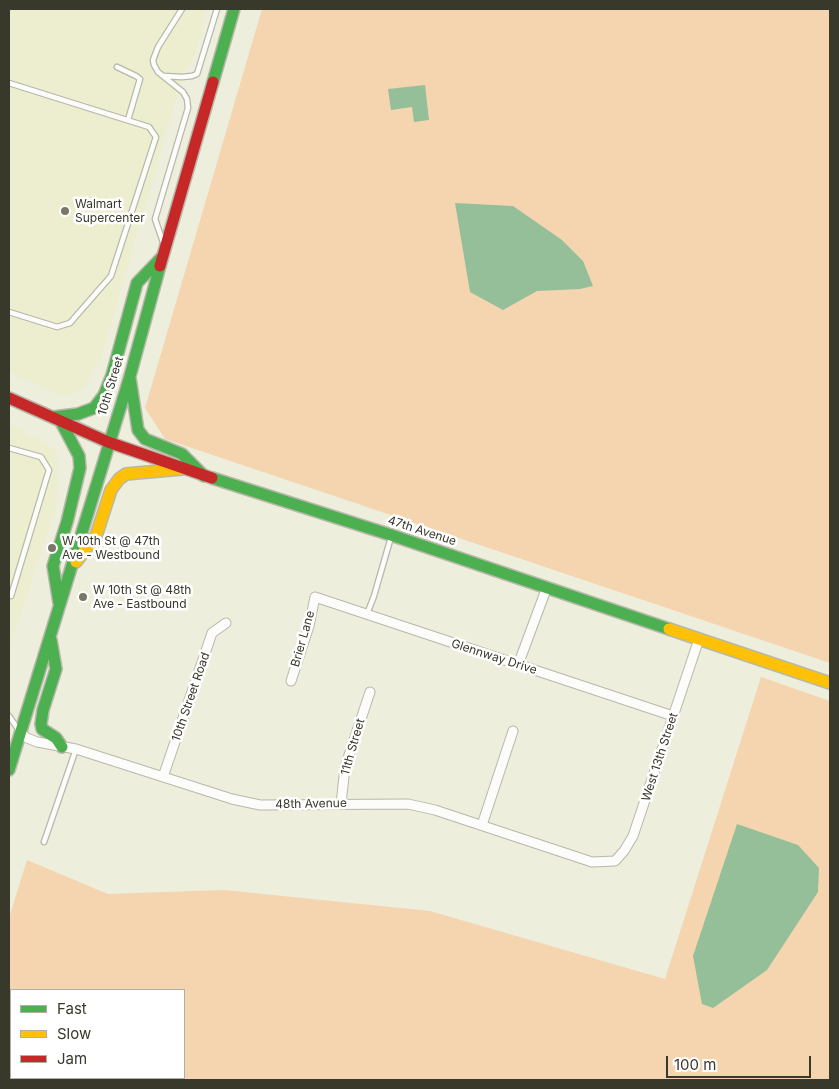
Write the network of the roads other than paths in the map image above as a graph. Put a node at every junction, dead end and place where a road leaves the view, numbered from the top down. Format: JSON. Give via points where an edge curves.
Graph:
{"nodes":[{"id":1,"x":182,"y":9,"type":"edge"},
{"id":2,"x":217,"y":9,"type":"edge"},
{"id":3,"x":234,"y":9,"type":"edge"},
{"id":4,"x":117,"y":67,"type":"dead end"},
{"id":5,"x":163,"y":76,"type":"junction"},
{"id":6,"x":9,"y":83,"type":"edge"},
{"id":7,"x":128,"y":120,"type":"junction"},
{"id":8,"x":164,"y":252,"type":"junction"},
{"id":9,"x":9,"y":312,"type":"edge"},
{"id":10,"x":130,"y":376,"type":"junction"},
{"id":11,"x":9,"y":398,"type":"edge"},
{"id":12,"x":57,"y":419,"type":"junction"},
{"id":13,"x":108,"y":442,"type":"junction"},
{"id":14,"x":9,"y":448,"type":"edge"},
{"id":15,"x":182,"y":469,"type":"junction"},
{"id":16,"x":204,"y":476,"type":"junction"},
{"id":17,"x":391,"y":535,"type":"junction"},
{"id":18,"x":71,"y":568,"type":"junction"},
{"id":19,"x":547,"y":587,"type":"junction"},
{"id":20,"x":9,"y":596,"type":"edge"},
{"id":21,"x":315,"y":597,"type":"joint"},
{"id":22,"x":60,"y":606,"type":"junction"},
{"id":23,"x":367,"y":614,"type":"junction"},
{"id":24,"x":226,"y":623,"type":"dead end"},
{"id":25,"x":51,"y":635,"type":"junction"},
{"id":26,"x":699,"y":639,"type":"junction"},
{"id":27,"x":518,"y":665,"type":"junction"},
{"id":28,"x":291,"y":681,"type":"dead end"},
{"id":29,"x":830,"y":683,"type":"edge"},
{"id":30,"x":370,"y":692,"type":"dead end"},
{"id":31,"x":9,"y":716,"type":"edge"},
{"id":32,"x":674,"y":716,"type":"junction"},
{"id":33,"x":513,"y":731,"type":"dead end"},
{"id":34,"x":20,"y":732,"type":"junction"},
{"id":35,"x":62,"y":747,"type":"junction"},
{"id":36,"x":76,"y":750,"type":"junction"},
{"id":37,"x":9,"y":770,"type":"edge"},
{"id":38,"x":163,"y":777,"type":"junction"},
{"id":39,"x":341,"y":804,"type":"junction"},
{"id":40,"x":482,"y":825,"type":"junction"},
{"id":41,"x":44,"y":842,"type":"dead end"},
{"id":42,"x":604,"y":862,"type":"joint"}],
"edges":[{"from":1,"to":5,"type":"lane","via":[[155,54],[154,65]]},
{"from":2,"to":5,"type":"lane","via":[[197,74],[182,78]]},
{"from":3,"to":8,"type":"main road","name":"10th Street"},
{"from":4,"to":7,"type":"lane","via":[[140,80]]},
{"from":5,"to":8,"type":"lane","via":[[183,92],[188,108],[156,219]]},
{"from":6,"to":7,"type":"lane"},
{"from":7,"to":9,"type":"lane","via":[[149,126],[156,137],[111,276],[70,323],[57,327]]},
{"from":8,"to":10,"type":"main road","name":"10th Street"},
{"from":8,"to":12,"type":"main road","via":[[137,283],[104,396],[94,408]]},
{"from":10,"to":13,"type":"main road","name":"10th Street"},
{"from":10,"to":16,"type":"main road","via":[[138,430],[145,439],[182,454]]},
{"from":11,"to":12,"type":"main road","name":"47th Avenue"},
{"from":12,"to":13,"type":"main road","name":"47th Avenue"},
{"from":12,"to":22,"type":"main road","via":[[79,456],[80,468],[53,566]]},
{"from":13,"to":15,"type":"main road","name":"47th Avenue"},
{"from":13,"to":18,"type":"main road","name":"10th Street"},
{"from":14,"to":20,"type":"lane","via":[[41,457],[49,470]]},
{"from":15,"to":16,"type":"main road","name":"47th Avenue"},
{"from":15,"to":18,"type":"main road","via":[[126,474],[119,478],[111,490],[96,536]]},
{"from":16,"to":17,"type":"main road","name":"47th Avenue"},
{"from":17,"to":19,"type":"main road","name":"47th Avenue"},
{"from":17,"to":23,"type":"lane"},
{"from":18,"to":22,"type":"main road","name":"10th Street"},
{"from":19,"to":26,"type":"main road","name":"47th Avenue"},
{"from":19,"to":27,"type":"street"},
{"from":21,"to":23,"type":"street","name":"Glennway Drive"},
{"from":21,"to":28,"type":"street","name":"Brier Lane"},
{"from":22,"to":25,"type":"main road","name":"10th Street"},
{"from":23,"to":27,"type":"street","name":"Glennway Drive"},
{"from":24,"to":38,"type":"street","name":"10th Street Road","via":[[212,633]]},
{"from":25,"to":34,"type":"main road","name":"10th Street"},
{"from":25,"to":35,"type":"main road","via":[[56,669],[41,724],[42,729],[56,738]]},
{"from":26,"to":29,"type":"main road","name":"47th Avenue"},
{"from":26,"to":32,"type":"street","name":"West 13th Street"},
{"from":27,"to":32,"type":"street","name":"Glennway Drive"},
{"from":30,"to":39,"type":"street","name":"11th Street","via":[[345,767]]},
{"from":31,"to":34,"type":"lane"},
{"from":32,"to":42,"type":"street","name":"West 13th Street","via":[[633,836],[615,861]]},
{"from":33,"to":40,"type":"street"},
{"from":34,"to":35,"type":"street","name":"48th Avenue","via":[[37,742]]},
{"from":34,"to":37,"type":"main road","name":"10th Street"},
{"from":35,"to":36,"type":"street","name":"48th Avenue"},
{"from":36,"to":38,"type":"street","name":"48th Avenue"},
{"from":36,"to":41,"type":"lane"},
{"from":38,"to":39,"type":"street","name":"48th Avenue","via":[[260,805]]},
{"from":39,"to":40,"type":"street","name":"48th Avenue","via":[[408,804]]},
{"from":40,"to":42,"type":"street","name":"48th Avenue","via":[[592,862]]}]}
